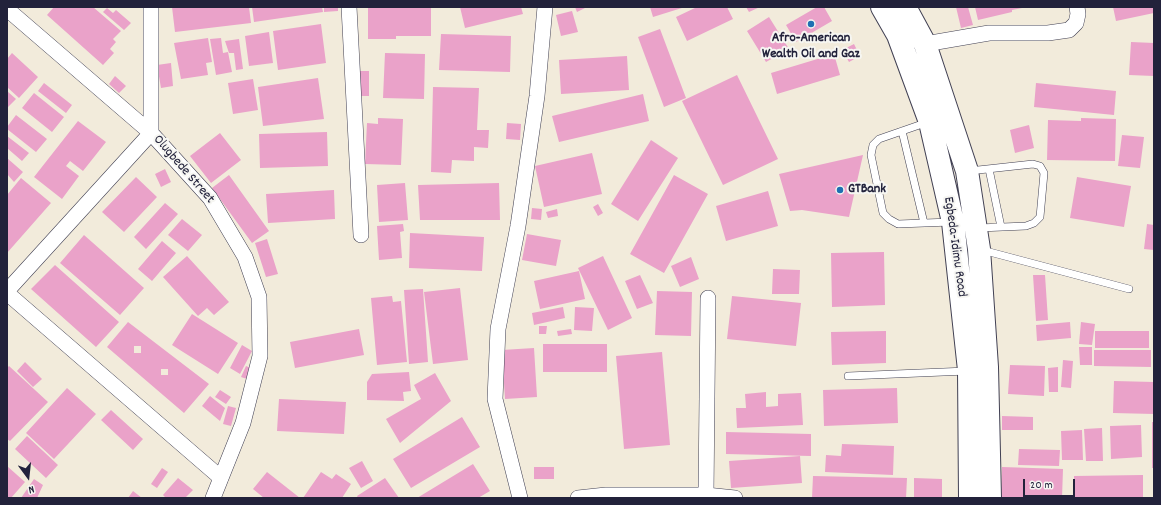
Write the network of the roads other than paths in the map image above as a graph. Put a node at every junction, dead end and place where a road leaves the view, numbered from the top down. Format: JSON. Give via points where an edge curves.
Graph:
{"nodes":[{"id":1,"x":151,"y":7,"type":"edge"},
{"id":2,"x":349,"y":7,"type":"edge"},
{"id":3,"x":545,"y":7,"type":"edge"},
{"id":4,"x":882,"y":7,"type":"edge"},
{"id":5,"x":905,"y":7,"type":"edge"},
{"id":6,"x":1077,"y":7,"type":"edge"},
{"id":7,"x":7,"y":9,"type":"edge"},
{"id":8,"x":925,"y":44,"type":"junction"},
{"id":9,"x":930,"y":122,"type":"junction"},
{"id":10,"x":902,"y":131,"type":"junction"},
{"id":11,"x":151,"y":133,"type":"junction"},
{"id":12,"x":989,"y":169,"type":"junction"},
{"id":13,"x":967,"y":171,"type":"junction"},
{"id":14,"x":953,"y":222,"type":"junction"},
{"id":15,"x":924,"y":223,"type":"junction"},
{"id":16,"x":1001,"y":227,"type":"junction"},
{"id":17,"x":976,"y":228,"type":"junction"},
{"id":18,"x":361,"y":235,"type":"dead end"},
{"id":19,"x":980,"y":249,"type":"junction"},
{"id":20,"x":1129,"y":289,"type":"dead end"},
{"id":21,"x":7,"y":292,"type":"edge"},
{"id":22,"x":708,"y":298,"type":"dead end"},
{"id":23,"x":969,"y":370,"type":"junction"},
{"id":24,"x":848,"y":376,"type":"dead end"},
{"id":25,"x":221,"y":478,"type":"junction"},
{"id":26,"x":706,"y":495,"type":"junction"},
{"id":27,"x":213,"y":498,"type":"edge"},
{"id":28,"x":520,"y":498,"type":"edge"},
{"id":29,"x":578,"y":498,"type":"edge"},
{"id":30,"x":735,"y":498,"type":"edge"},
{"id":31,"x":970,"y":498,"type":"edge"},
{"id":32,"x":990,"y":498,"type":"edge"}],
"edges":[{"from":1,"to":11,"type":"street"},
{"from":2,"to":18,"type":"street"},
{"from":3,"to":28,"type":"street","via":[[535,111],[518,226],[498,329],[495,399]]},
{"from":4,"to":9,"type":"main road","name":"Egbeda-Idimu Road","via":[[898,35]]},
{"from":5,"to":8,"type":"main road","name":"Egbeda-Idimu Road"},
{"from":6,"to":8,"type":"street","via":[[1076,23],[1069,30],[1048,33],[990,32]]},
{"from":7,"to":11,"type":"street","name":"Olugbede Street"},
{"from":8,"to":13,"type":"main road","name":"Egbeda-Idimu Road"},
{"from":9,"to":10,"type":"lane"},
{"from":9,"to":14,"type":"main road","name":"Egbeda-Idimu Road"},
{"from":10,"to":15,"type":"lane"},
{"from":10,"to":15,"type":"lane","via":[[879,139],[873,145],[871,155],[883,213],[898,224]]},
{"from":11,"to":21,"type":"street"},
{"from":11,"to":25,"type":"street","name":"Olugbede Street","via":[[210,198],[245,257],[259,297],[260,356],[243,423]]},
{"from":12,"to":13,"type":"lane"},
{"from":12,"to":16,"type":"lane"},
{"from":12,"to":16,"type":"lane","via":[[1033,164],[1040,166],[1044,173],[1040,217],[1026,226]]},
{"from":13,"to":17,"type":"main road","name":"Egbeda-Idimu Road"},
{"from":14,"to":15,"type":"lane"},
{"from":14,"to":23,"type":"main road","name":"Egbeda-Idimu Road"},
{"from":16,"to":17,"type":"lane"},
{"from":17,"to":19,"type":"main road","name":"Egbeda-Idimu Road"},
{"from":19,"to":20,"type":"lane"},
{"from":19,"to":32,"type":"main road","name":"Egbeda-Idimu Road","via":[[987,367]]},
{"from":21,"to":25,"type":"street"},
{"from":22,"to":26,"type":"street"},
{"from":23,"to":24,"type":"lane"},
{"from":23,"to":31,"type":"main road","name":"Egbeda-Idimu Road"},
{"from":25,"to":27,"type":"street","name":"Olugbede Street"},
{"from":26,"to":29,"type":"street","via":[[606,495]]},
{"from":26,"to":30,"type":"street"}]}
